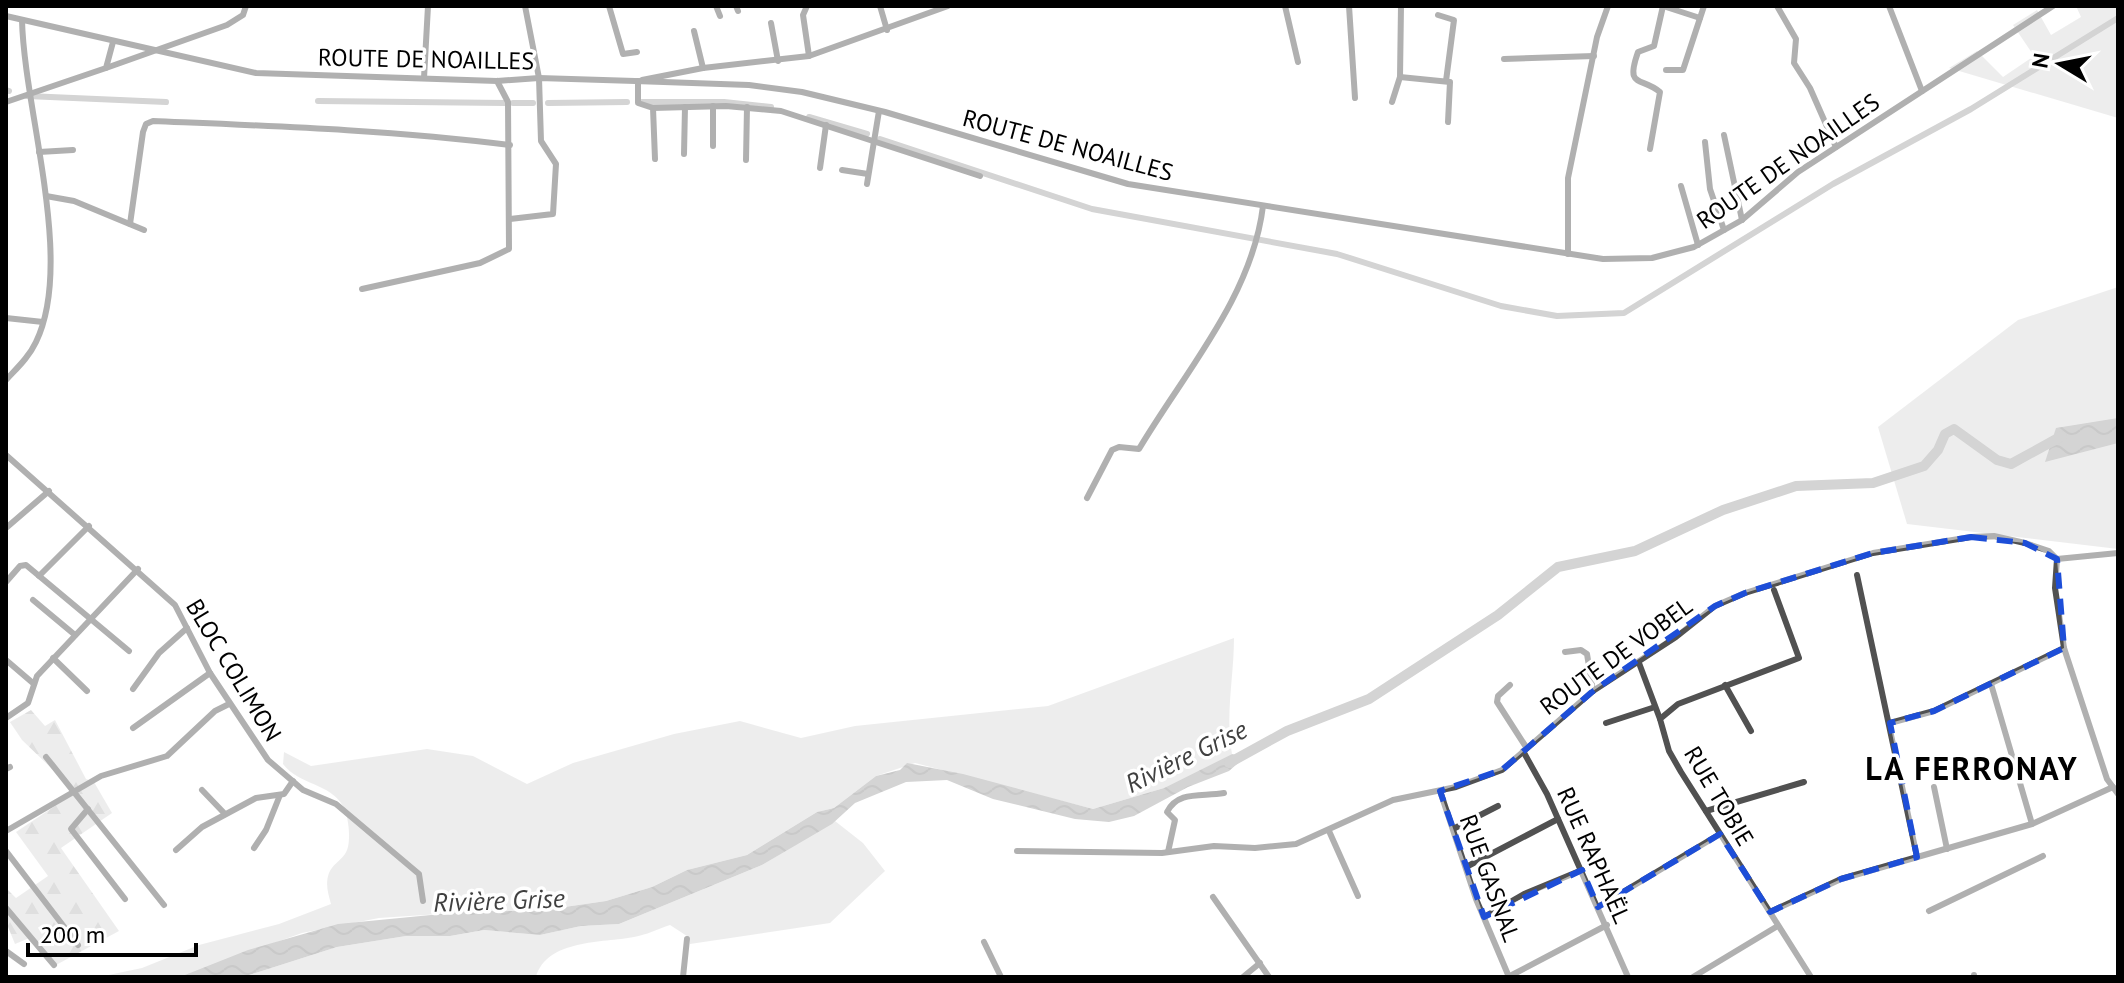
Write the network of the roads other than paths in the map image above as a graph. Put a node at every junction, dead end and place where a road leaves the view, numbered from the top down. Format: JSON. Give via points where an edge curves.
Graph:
{"nodes":[{"id":1,"x":246,"y":6,"type":"edge"},
{"id":2,"x":428,"y":6,"type":"edge"},
{"id":3,"x":525,"y":6,"type":"edge"},
{"id":4,"x":609,"y":6,"type":"edge"},
{"id":5,"x":716,"y":6,"type":"edge"},
{"id":6,"x":807,"y":6,"type":"edge"},
{"id":7,"x":880,"y":6,"type":"edge"},
{"id":8,"x":948,"y":6,"type":"edge"},
{"id":9,"x":1285,"y":6,"type":"edge"},
{"id":10,"x":1349,"y":6,"type":"edge"},
{"id":11,"x":1401,"y":6,"type":"edge"},
{"id":12,"x":1608,"y":6,"type":"edge"},
{"id":13,"x":1663,"y":6,"type":"edge"},
{"id":14,"x":1704,"y":6,"type":"edge"},
{"id":15,"x":1777,"y":6,"type":"edge"},
{"id":16,"x":1889,"y":6,"type":"edge"},
{"id":17,"x":2053,"y":6,"type":"edge"},
{"id":18,"x":1438,"y":15,"type":"dead end"},
{"id":19,"x":6,"y":16,"type":"edge"},
{"id":20,"x":720,"y":16,"type":"dead end"},
{"id":21,"x":1700,"y":18,"type":"junction"},
{"id":22,"x":22,"y":20,"type":"junction"},
{"id":23,"x":771,"y":23,"type":"dead end"},
{"id":24,"x":887,"y":30,"type":"junction"},
{"id":25,"x":694,"y":31,"type":"dead end"},
{"id":26,"x":113,"y":42,"type":"junction"},
{"id":27,"x":153,"y":52,"type":"junction"},
{"id":28,"x":637,"y":52,"type":"dead end"},
{"id":29,"x":809,"y":56,"type":"junction"},
{"id":30,"x":1594,"y":56,"type":"junction"},
{"id":31,"x":1504,"y":59,"type":"dead end"},
{"id":32,"x":778,"y":61,"type":"junction"},
{"id":33,"x":1298,"y":62,"type":"dead end"},
{"id":34,"x":106,"y":68,"type":"junction"},
{"id":35,"x":703,"y":68,"type":"junction"},
{"id":36,"x":1666,"y":70,"type":"dead end"},
{"id":37,"x":1400,"y":77,"type":"junction"},
{"id":38,"x":424,"y":78,"type":"junction"},
{"id":39,"x":539,"y":78,"type":"junction"},
{"id":40,"x":497,"y":81,"type":"junction"},
{"id":41,"x":636,"y":81,"type":"junction"},
{"id":42,"x":1446,"y":81,"type":"junction"},
{"id":43,"x":1922,"y":91,"type":"junction"},
{"id":44,"x":28,"y":94,"type":"junction"},
{"id":45,"x":1355,"y":98,"type":"dead end"},
{"id":46,"x":6,"y":102,"type":"edge"},
{"id":47,"x":1392,"y":102,"type":"dead end"},
{"id":48,"x":713,"y":106,"type":"junction"},
{"id":49,"x":685,"y":107,"type":"junction"},
{"id":50,"x":747,"y":107,"type":"junction"},
{"id":51,"x":653,"y":108,"type":"junction"},
{"id":52,"x":879,"y":111,"type":"junction"},
{"id":53,"x":1448,"y":122,"type":"dead end"},
{"id":54,"x":826,"y":125,"type":"junction"},
{"id":55,"x":1724,"y":135,"type":"dead end"},
{"id":56,"x":873,"y":141,"type":"junction"},
{"id":57,"x":1705,"y":142,"type":"dead end"},
{"id":58,"x":510,"y":145,"type":"junction"},
{"id":59,"x":713,"y":146,"type":"dead end"},
{"id":60,"x":1836,"y":147,"type":"junction"},
{"id":61,"x":1650,"y":149,"type":"dead end"},
{"id":62,"x":73,"y":150,"type":"dead end"},
{"id":63,"x":39,"y":152,"type":"junction"},
{"id":64,"x":684,"y":154,"type":"dead end"},
{"id":65,"x":655,"y":159,"type":"dead end"},
{"id":66,"x":746,"y":160,"type":"dead end"},
{"id":67,"x":820,"y":168,"type":"dead end"},
{"id":68,"x":842,"y":170,"type":"dead end"},
{"id":69,"x":868,"y":174,"type":"junction"},
{"id":70,"x":980,"y":176,"type":"dead end"},
{"id":71,"x":867,"y":184,"type":"dead end"},
{"id":72,"x":1681,"y":186,"type":"dead end"},
{"id":73,"x":46,"y":196,"type":"junction"},
{"id":74,"x":1263,"y":206,"type":"junction"},
{"id":75,"x":510,"y":219,"type":"junction"},
{"id":76,"x":1742,"y":220,"type":"junction"},
{"id":77,"x":130,"y":224,"type":"junction"},
{"id":78,"x":144,"y":230,"type":"dead end"},
{"id":79,"x":1724,"y":230,"type":"junction"},
{"id":80,"x":1698,"y":245,"type":"junction"},
{"id":81,"x":1568,"y":254,"type":"junction"},
{"id":82,"x":362,"y":289,"type":"dead end"},
{"id":83,"x":6,"y":318,"type":"edge"},
{"id":84,"x":43,"y":322,"type":"junction"},
{"id":85,"x":6,"y":380,"type":"edge"},
{"id":86,"x":6,"y":455,"type":"edge"},
{"id":87,"x":49,"y":491,"type":"junction"},
{"id":88,"x":1087,"y":498,"type":"dead end"},
{"id":89,"x":89,"y":526,"type":"junction"},
{"id":90,"x":6,"y":528,"type":"edge"},
{"id":91,"x":2118,"y":553,"type":"edge"},
{"id":92,"x":2057,"y":559,"type":"junction"},
{"id":93,"x":138,"y":569,"type":"junction"},
{"id":94,"x":1857,"y":575,"type":"dead end"},
{"id":95,"x":39,"y":576,"type":"junction"},
{"id":96,"x":6,"y":582,"type":"edge"},
{"id":97,"x":1774,"y":590,"type":"dead end"},
{"id":98,"x":33,"y":600,"type":"dead end"},
{"id":99,"x":91,"y":618,"type":"junction"},
{"id":100,"x":187,"y":628,"type":"junction"},
{"id":101,"x":75,"y":635,"type":"junction"},
{"id":102,"x":2064,"y":648,"type":"junction"},
{"id":103,"x":129,"y":651,"type":"dead end"},
{"id":104,"x":1565,"y":652,"type":"dead end"},
{"id":105,"x":53,"y":658,"type":"junction"},
{"id":106,"x":6,"y":660,"type":"edge"},
{"id":107,"x":1639,"y":663,"type":"junction"},
{"id":108,"x":210,"y":673,"type":"junction"},
{"id":109,"x":34,"y":684,"type":"junction"},
{"id":110,"x":1991,"y":684,"type":"junction"},
{"id":111,"x":1510,"y":685,"type":"dead end"},
{"id":112,"x":1725,"y":685,"type":"junction"},
{"id":113,"x":133,"y":689,"type":"dead end"},
{"id":114,"x":87,"y":691,"type":"dead end"},
{"id":115,"x":1593,"y":691,"type":"junction"},
{"id":116,"x":229,"y":704,"type":"junction"},
{"id":117,"x":1655,"y":707,"type":"junction"},
{"id":118,"x":6,"y":718,"type":"edge"},
{"id":119,"x":1660,"y":719,"type":"junction"},
{"id":120,"x":1606,"y":723,"type":"dead end"},
{"id":121,"x":1890,"y":723,"type":"junction"},
{"id":122,"x":133,"y":728,"type":"dead end"},
{"id":123,"x":1751,"y":731,"type":"dead end"},
{"id":124,"x":1525,"y":749,"type":"junction"},
{"id":125,"x":46,"y":757,"type":"dead end"},
{"id":126,"x":293,"y":781,"type":"junction"},
{"id":127,"x":1804,"y":782,"type":"dead end"},
{"id":128,"x":1934,"y":787,"type":"dead end"},
{"id":129,"x":2113,"y":787,"type":"junction"},
{"id":130,"x":73,"y":790,"type":"junction"},
{"id":131,"x":202,"y":790,"type":"dead end"},
{"id":132,"x":1440,"y":791,"type":"junction"},
{"id":133,"x":1224,"y":793,"type":"dead end"},
{"id":134,"x":2118,"y":794,"type":"edge"},
{"id":135,"x":280,"y":795,"type":"junction"},
{"id":136,"x":1498,"y":806,"type":"dead end"},
{"id":137,"x":88,"y":809,"type":"junction"},
{"id":138,"x":1706,"y":811,"type":"junction"},
{"id":139,"x":225,"y":814,"type":"junction"},
{"id":140,"x":1558,"y":819,"type":"junction"},
{"id":141,"x":2032,"y":824,"type":"junction"},
{"id":142,"x":1453,"y":829,"type":"junction"},
{"id":143,"x":6,"y":831,"type":"edge"},
{"id":144,"x":1329,"y":831,"type":"junction"},
{"id":145,"x":1720,"y":834,"type":"junction"},
{"id":146,"x":254,"y":848,"type":"dead end"},
{"id":147,"x":1947,"y":849,"type":"junction"},
{"id":148,"x":176,"y":850,"type":"dead end"},
{"id":149,"x":6,"y":851,"type":"edge"},
{"id":150,"x":1017,"y":851,"type":"dead end"},
{"id":151,"x":1168,"y":852,"type":"junction"},
{"id":152,"x":2043,"y":856,"type":"dead end"},
{"id":153,"x":1917,"y":857,"type":"junction"},
{"id":154,"x":1468,"y":866,"type":"junction"},
{"id":155,"x":1582,"y":870,"type":"junction"},
{"id":156,"x":1358,"y":896,"type":"dead end"},
{"id":157,"x":1213,"y":897,"type":"dead end"},
{"id":158,"x":125,"y":899,"type":"dead end"},
{"id":159,"x":423,"y":901,"type":"dead end"},
{"id":160,"x":164,"y":905,"type":"dead end"},
{"id":161,"x":1598,"y":907,"type":"junction"},
{"id":162,"x":6,"y":908,"type":"edge"},
{"id":163,"x":1929,"y":911,"type":"dead end"},
{"id":164,"x":1770,"y":912,"type":"junction"},
{"id":165,"x":1484,"y":917,"type":"junction"},
{"id":166,"x":1607,"y":925,"type":"junction"},
{"id":167,"x":1776,"y":927,"type":"junction"},
{"id":168,"x":687,"y":939,"type":"dead end"},
{"id":169,"x":984,"y":942,"type":"dead end"},
{"id":170,"x":78,"y":945,"type":"dead end"},
{"id":171,"x":6,"y":951,"type":"edge"},
{"id":172,"x":1260,"y":963,"type":"junction"},
{"id":173,"x":24,"y":964,"type":"dead end"},
{"id":174,"x":54,"y":965,"type":"dead end"},
{"id":175,"x":683,"y":977,"type":"edge"},
{"id":176,"x":1001,"y":977,"type":"edge"},
{"id":177,"x":1243,"y":977,"type":"edge"},
{"id":178,"x":1269,"y":977,"type":"edge"},
{"id":179,"x":1508,"y":977,"type":"edge"},
{"id":180,"x":1628,"y":977,"type":"edge"},
{"id":181,"x":1693,"y":977,"type":"edge"},
{"id":182,"x":1811,"y":977,"type":"edge"}],
"edges":[{"from":1,"to":27,"type":"street","via":[[243,15],[227,25]]},
{"from":2,"to":38,"type":"street"},
{"from":3,"to":39,"type":"street"},
{"from":4,"to":28,"type":"street","via":[[623,54]]},
{"from":5,"to":20,"type":"street"},
{"from":6,"to":29,"type":"street","via":[[803,15]]},
{"from":7,"to":24,"type":"street"},
{"from":8,"to":24,"type":"street"},
{"from":9,"to":33,"type":"street"},
{"from":10,"to":45,"type":"street"},
{"from":11,"to":37,"type":"street"},
{"from":12,"to":30,"type":"street"},
{"from":13,"to":21,"type":"street"},
{"from":13,"to":61,"type":"street","via":[[1654,46],[1638,52],[1632,74],[1660,92]]},
{"from":14,"to":21,"type":"street"},
{"from":15,"to":60,"type":"street","via":[[1796,39],[1794,63]]},
{"from":16,"to":43,"type":"street"},
{"from":17,"to":43,"type":"street","name":"ROUTE DE NOAILLES"},
{"from":18,"to":42,"type":"street","via":[[1454,20]]},
{"from":19,"to":22,"type":"street","name":"ROUTE DE NOAILLES"},
{"from":21,"to":36,"type":"street","via":[[1683,70]]},
{"from":22,"to":26,"type":"street","name":"ROUTE DE NOAILLES"},
{"from":22,"to":44,"type":"street"},
{"from":23,"to":32,"type":"street"},
{"from":24,"to":29,"type":"street"},
{"from":25,"to":35,"type":"street"},
{"from":26,"to":27,"type":"street","name":"ROUTE DE NOAILLES"},
{"from":26,"to":34,"type":"street"},
{"from":27,"to":34,"type":"street"},
{"from":27,"to":38,"type":"street","name":"ROUTE DE NOAILLES","via":[[256,73]]},
{"from":29,"to":32,"type":"street"},
{"from":30,"to":31,"type":"street"},
{"from":30,"to":81,"type":"street","via":[[1568,178]]},
{"from":32,"to":35,"type":"street"},
{"from":34,"to":44,"type":"street"},
{"from":35,"to":41,"type":"street"},
{"from":37,"to":42,"type":"street"},
{"from":37,"to":47,"type":"street"},
{"from":38,"to":40,"type":"street","name":"ROUTE DE NOAILLES"},
{"from":39,"to":40,"type":"street","name":"ROUTE DE NOAILLES"},
{"from":39,"to":41,"type":"street","name":"ROUTE DE NOAILLES"},
{"from":39,"to":75,"type":"street","via":[[541,141],[556,164],[553,214]]},
{"from":40,"to":58,"type":"street","via":[[508,102]]},
{"from":41,"to":51,"type":"street","via":[[638,103]]},
{"from":41,"to":52,"type":"street","name":"ROUTE DE NOAILLES","via":[[749,85]]},
{"from":42,"to":53,"type":"street","via":[[1451,85]]},
{"from":43,"to":60,"type":"street","name":"ROUTE DE NOAILLES"},
{"from":44,"to":46,"type":"street"},
{"from":44,"to":63,"type":"street"},
{"from":48,"to":49,"type":"street"},
{"from":48,"to":50,"type":"street"},
{"from":48,"to":59,"type":"street"},
{"from":49,"to":51,"type":"street"},
{"from":49,"to":64,"type":"street"},
{"from":50,"to":54,"type":"street"},
{"from":50,"to":66,"type":"street"},
{"from":51,"to":65,"type":"street"},
{"from":52,"to":56,"type":"street"},
{"from":52,"to":74,"type":"street","name":"ROUTE DE NOAILLES","via":[[1128,184]]},
{"from":54,"to":56,"type":"street"},
{"from":54,"to":67,"type":"street"},
{"from":55,"to":76,"type":"street"},
{"from":56,"to":69,"type":"street"},
{"from":56,"to":70,"type":"street"},
{"from":57,"to":79,"type":"street","via":[[1710,189]]},
{"from":58,"to":75,"type":"street"},
{"from":58,"to":77,"type":"street","via":[[246,123],[148,122]]},
{"from":60,"to":76,"type":"street","name":"ROUTE DE NOAILLES"},
{"from":62,"to":63,"type":"street"},
{"from":63,"to":73,"type":"street"},
{"from":68,"to":69,"type":"street"},
{"from":69,"to":71,"type":"street"},
{"from":72,"to":80,"type":"street"},
{"from":73,"to":77,"type":"street","via":[[74,201]]},
{"from":73,"to":84,"type":"street","via":[[50,289]]},
{"from":74,"to":81,"type":"street","name":"ROUTE DE NOAILLES"},
{"from":74,"to":88,"type":"street","via":[[1257,245],[1218,326],[1139,449],[1112,450]]},
{"from":75,"to":82,"type":"street","via":[[509,249],[500,255]]},
{"from":76,"to":79,"type":"street","name":"ROUTE DE NOAILLES"},
{"from":77,"to":78,"type":"street"},
{"from":79,"to":80,"type":"street","name":"ROUTE DE NOAILLES"},
{"from":80,"to":81,"type":"street","name":"ROUTE DE NOAILLES","via":[[1652,258]]},
{"from":83,"to":84,"type":"street"},
{"from":84,"to":85,"type":"street","via":[[25,361]]},
{"from":86,"to":87,"type":"street","name":"BLOC COLIMON"},
{"from":87,"to":89,"type":"street","name":"BLOC COLIMON"},
{"from":87,"to":90,"type":"street"},
{"from":89,"to":93,"type":"street","name":"BLOC COLIMON"},
{"from":89,"to":95,"type":"street"},
{"from":91,"to":92,"type":"street"},
{"from":92,"to":102,"type":"street","via":[[2055,588]]},
{"from":92,"to":107,"type":"street","name":"ROUTE DE VOBEL","via":[[2049,551],[1994,536],[1873,553],[1727,600]]},
{"from":93,"to":99,"type":"street"},
{"from":93,"to":100,"type":"street","name":"BLOC COLIMON","via":[[175,605]]},
{"from":94,"to":121,"type":"street"},
{"from":95,"to":96,"type":"street","via":[[22,565]]},
{"from":95,"to":99,"type":"street"},
{"from":97,"to":112,"type":"street","via":[[1799,658]]},
{"from":98,"to":101,"type":"street"},
{"from":99,"to":101,"type":"street"},
{"from":99,"to":103,"type":"street"},
{"from":100,"to":108,"type":"street","name":"BLOC COLIMON"},
{"from":100,"to":113,"type":"street","via":[[159,653]]},
{"from":101,"to":105,"type":"street"},
{"from":102,"to":110,"type":"street"},
{"from":102,"to":129,"type":"street"},
{"from":104,"to":115,"type":"street","via":[[1587,654]]},
{"from":105,"to":109,"type":"street"},
{"from":105,"to":114,"type":"street"},
{"from":106,"to":109,"type":"street"},
{"from":107,"to":115,"type":"street","name":"ROUTE DE VOBEL"},
{"from":107,"to":117,"type":"street","name":"RUE TOBIE"},
{"from":108,"to":116,"type":"street","name":"BLOC COLIMON"},
{"from":108,"to":122,"type":"street"},
{"from":109,"to":118,"type":"street","via":[[28,703]]},
{"from":110,"to":121,"type":"street","via":[[1934,711]]},
{"from":110,"to":141,"type":"street"},
{"from":111,"to":124,"type":"street","name":"RUE RAPHAËL","via":[[1498,696],[1498,706]]},
{"from":112,"to":119,"type":"street","via":[[1678,704]]},
{"from":112,"to":123,"type":"street"},
{"from":115,"to":124,"type":"street","name":"ROUTE DE VOBEL"},
{"from":116,"to":126,"type":"street","name":"BLOC COLIMON","via":[[268,760]]},
{"from":116,"to":130,"type":"street","via":[[167,756]]},
{"from":117,"to":119,"type":"street","name":"RUE TOBIE"},
{"from":117,"to":120,"type":"street"},
{"from":119,"to":138,"type":"street","name":"RUE TOBIE","via":[[1669,751]]},
{"from":121,"to":153,"type":"street"},
{"from":124,"to":132,"type":"street","name":"ROUTE DE VOBEL","via":[[1483,780]]},
{"from":124,"to":140,"type":"street","name":"RUE RAPHAËL"},
{"from":125,"to":130,"type":"street"},
{"from":126,"to":135,"type":"street"},
{"from":126,"to":159,"type":"street","name":"BLOC COLIMON","via":[[336,804],[419,874]]},
{"from":127,"to":138,"type":"street"},
{"from":128,"to":147,"type":"street"},
{"from":129,"to":134,"type":"street"},
{"from":129,"to":141,"type":"street"},
{"from":130,"to":137,"type":"street"},
{"from":130,"to":143,"type":"street"},
{"from":131,"to":139,"type":"street"},
{"from":132,"to":142,"type":"street","name":"RUE GASNAL"},
{"from":132,"to":144,"type":"street","name":"ROUTE DE VOBEL","via":[[1393,800]]},
{"from":133,"to":151,"type":"street","via":[[1187,795],[1171,805],[1167,812],[1175,820]]},
{"from":135,"to":139,"type":"street","via":[[262,795]]},
{"from":135,"to":146,"type":"street"},
{"from":136,"to":142,"type":"street"},
{"from":137,"to":158,"type":"street","via":[[71,829]]},
{"from":137,"to":160,"type":"street"},
{"from":138,"to":145,"type":"street","name":"RUE TOBIE"},
{"from":139,"to":148,"type":"street"},
{"from":140,"to":154,"type":"street"},
{"from":140,"to":155,"type":"street","name":"RUE RAPHAËL"},
{"from":141,"to":147,"type":"street"},
{"from":142,"to":154,"type":"street","name":"RUE GASNAL"},
{"from":144,"to":151,"type":"street","name":"ROUTE DE VOBEL","via":[[1296,844]]},
{"from":144,"to":156,"type":"street"},
{"from":145,"to":161,"type":"street"},
{"from":145,"to":164,"type":"street","name":"RUE TOBIE"},
{"from":147,"to":153,"type":"street"},
{"from":149,"to":170,"type":"street"},
{"from":150,"to":151,"type":"street","name":"ROUTE DE VOBEL"},
{"from":152,"to":163,"type":"street"},
{"from":153,"to":164,"type":"street","via":[[1841,879]]},
{"from":154,"to":165,"type":"street","name":"RUE GASNAL"},
{"from":155,"to":161,"type":"street","name":"RUE RAPHAËL"},
{"from":155,"to":165,"type":"street"},
{"from":157,"to":172,"type":"street"},
{"from":161,"to":166,"type":"street","name":"RUE RAPHAËL"},
{"from":162,"to":174,"type":"street"},
{"from":164,"to":167,"type":"street","name":"RUE TOBIE"},
{"from":165,"to":179,"type":"street","name":"RUE GASNAL"},
{"from":166,"to":179,"type":"street"},
{"from":166,"to":180,"type":"street","name":"RUE RAPHAËL"},
{"from":167,"to":181,"type":"street"},
{"from":167,"to":182,"type":"street","name":"RUE TOBIE"},
{"from":168,"to":175,"type":"street"},
{"from":169,"to":176,"type":"street"},
{"from":171,"to":173,"type":"street"},
{"from":172,"to":177,"type":"street"},
{"from":172,"to":178,"type":"street"}]}
